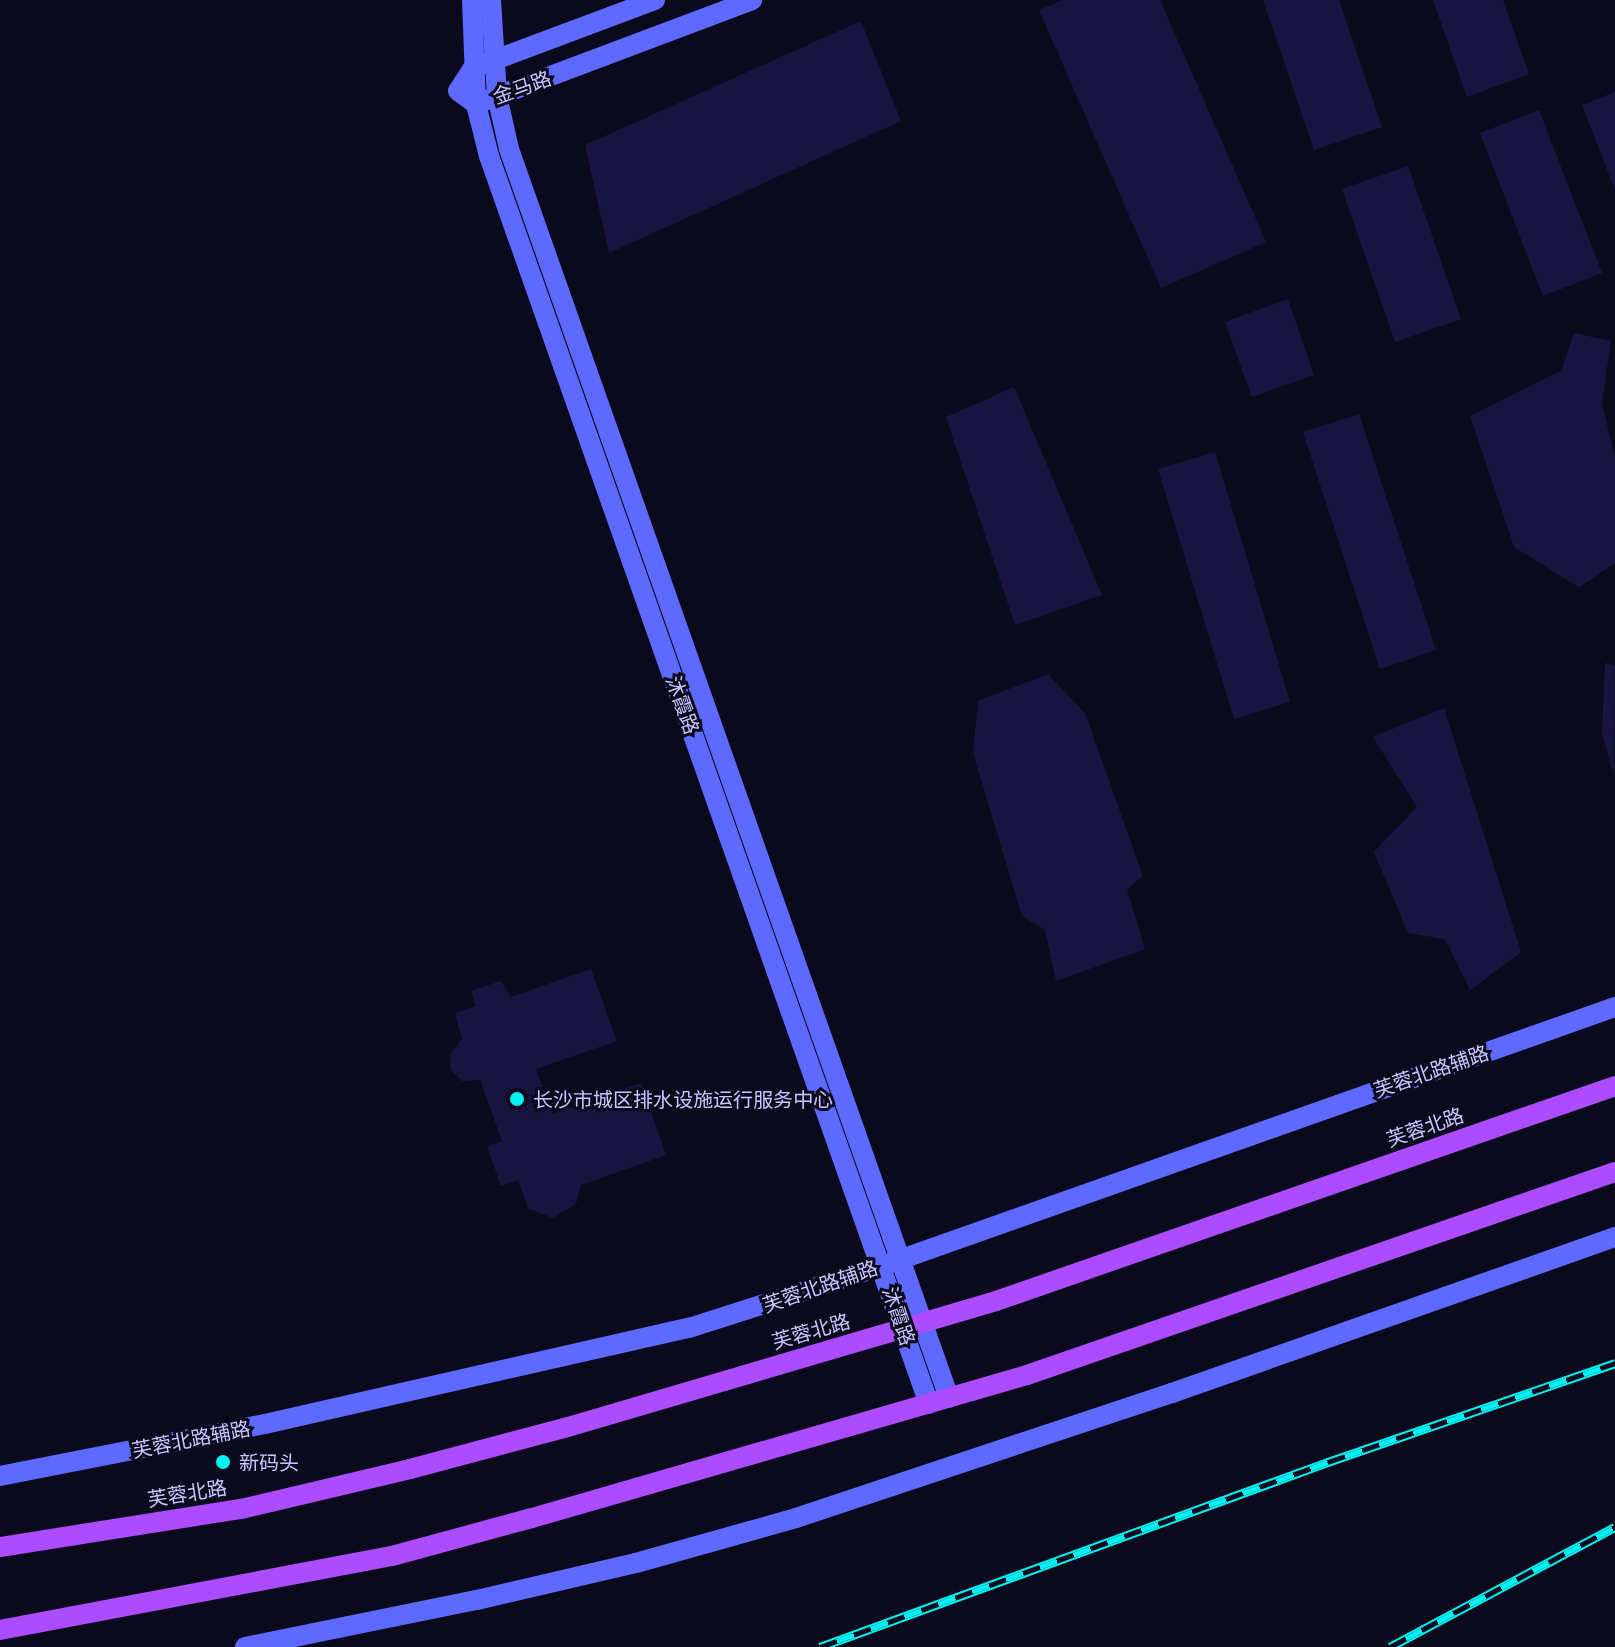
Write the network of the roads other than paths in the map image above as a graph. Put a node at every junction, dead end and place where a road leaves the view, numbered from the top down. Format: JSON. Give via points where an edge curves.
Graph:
{"nodes":[{"id":1,"x":472,"y":0,"type":"edge"},
{"id":2,"x":491,"y":0,"type":"edge"},
{"id":3,"x":655,"y":0,"type":"edge"},
{"id":4,"x":752,"y":0,"type":"edge"},
{"id":5,"x":493,"y":60,"type":"junction"},
{"id":6,"x":473,"y":68,"type":"junction"},
{"id":7,"x":497,"y":96,"type":"junction"},
{"id":8,"x":476,"y":104,"type":"junction"},
{"id":9,"x":1615,"y":1007,"type":"edge"},
{"id":10,"x":1615,"y":1086,"type":"edge"},
{"id":11,"x":1615,"y":1172,"type":"edge"},
{"id":12,"x":1615,"y":1237,"type":"edge"},
{"id":13,"x":891,"y":1262,"type":"junction"},
{"id":14,"x":913,"y":1326,"type":"junction"},
{"id":15,"x":939,"y":1401,"type":"junction"},
{"id":16,"x":0,"y":1476,"type":"edge"},
{"id":17,"x":0,"y":1547,"type":"edge"},
{"id":18,"x":0,"y":1630,"type":"edge"},
{"id":19,"x":245,"y":1647,"type":"edge"}],
"edges":[{"from":1,"to":6,"type":"street","name":"沐霞路"},
{"from":2,"to":5,"type":"street","name":"沐霞路"},
{"from":3,"to":5,"type":"street","name":"金马路"},
{"from":4,"to":7,"type":"street","name":"金马路"},
{"from":5,"to":6,"type":"street","name":"金马路"},
{"from":5,"to":7,"type":"street","name":"沐霞路"},
{"from":6,"to":8,"type":"street","name":"沐霞路"},
{"from":7,"to":8,"type":"street","name":"金马路"},
{"from":7,"to":13,"type":"street","name":"沐霞路","via":[[527,202]]},
{"from":8,"to":13,"type":"street","name":"沐霞路","via":[[512,224]]},
{"from":9,"to":13,"type":"street","name":"芙蓉北路辅路"},
{"from":10,"to":14,"type":"main road","name":"芙蓉北路"},
{"from":11,"to":15,"type":"main road"},
{"from":12,"to":19,"type":"street","via":[[796,1518],[636,1563]]},
{"from":13,"to":14,"type":"street","name":"沐霞路"},
{"from":13,"to":16,"type":"street","name":"芙蓉北路辅路","via":[[703,1324],[613,1347]]},
{"from":14,"to":15,"type":"street","name":"沐霞路"},
{"from":14,"to":17,"type":"main road","name":"芙蓉北路","via":[[410,1469],[241,1509]]},
{"from":15,"to":18,"type":"main road","via":[[392,1556]]}]}
